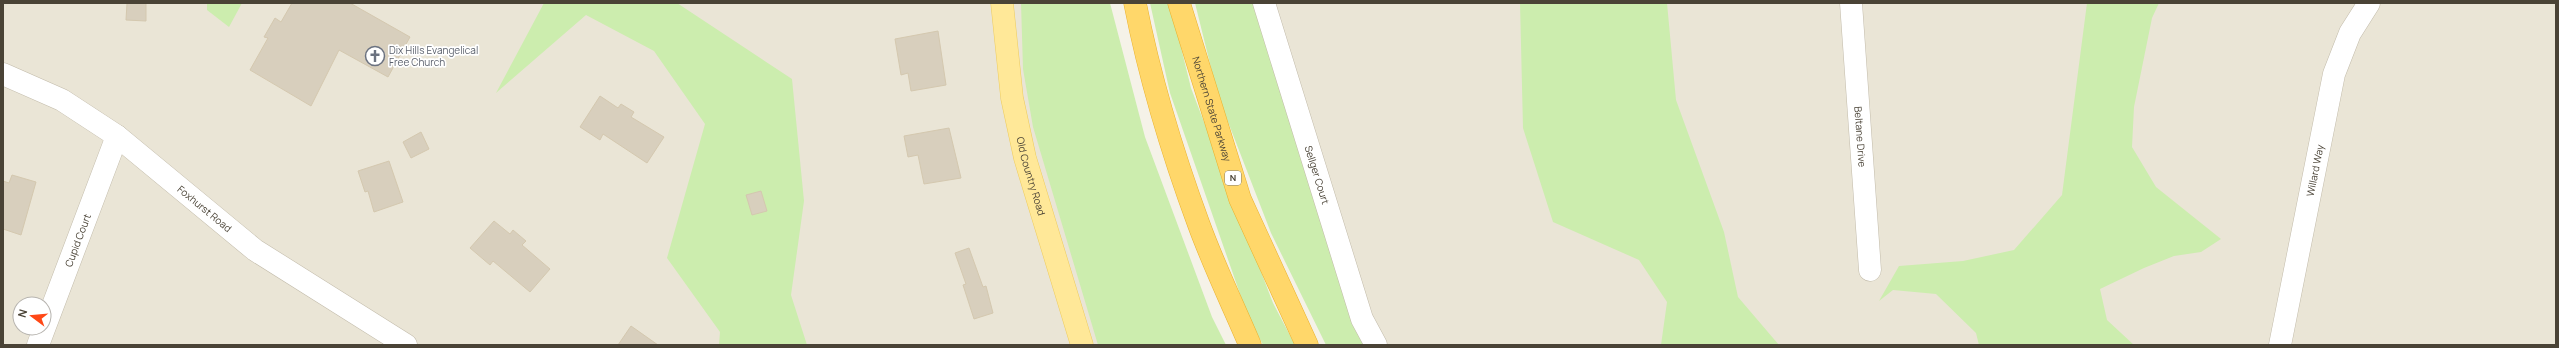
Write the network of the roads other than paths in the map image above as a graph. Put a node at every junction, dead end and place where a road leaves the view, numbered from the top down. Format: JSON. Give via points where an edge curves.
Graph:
{"nodes":[{"id":1,"x":1002,"y":3,"type":"edge"},
{"id":2,"x":1135,"y":3,"type":"edge"},
{"id":3,"x":1179,"y":3,"type":"edge"},
{"id":4,"x":1264,"y":3,"type":"edge"},
{"id":5,"x":1851,"y":3,"type":"edge"},
{"id":6,"x":2369,"y":3,"type":"edge"},
{"id":7,"x":3,"y":74,"type":"edge"},
{"id":8,"x":117,"y":136,"type":"junction"},
{"id":9,"x":1870,"y":270,"type":"dead end"},
{"id":10,"x":38,"y":345,"type":"edge"},
{"id":11,"x":406,"y":345,"type":"edge"},
{"id":12,"x":1082,"y":345,"type":"edge"},
{"id":13,"x":1250,"y":345,"type":"edge"},
{"id":14,"x":1307,"y":345,"type":"edge"},
{"id":15,"x":1376,"y":345,"type":"edge"},
{"id":16,"x":2280,"y":345,"type":"edge"}],
"edges":[{"from":1,"to":12,"type":"main road","name":"Old Country Road","via":[[1012,98],[1025,158]]},
{"from":2,"to":13,"type":"highway","via":[[1148,68],[1172,148],[1199,226]]},
{"from":3,"to":14,"type":"highway","name":"Northern State Parkway","number":"N","via":[[1240,199]]},
{"from":4,"to":15,"type":"street","name":"Sellger Court","via":[[1362,319]]},
{"from":5,"to":9,"type":"street","name":"Beltane Drive"},
{"from":6,"to":16,"type":"street","name":"Willard Way","via":[[2350,33],[2334,74]]},
{"from":7,"to":8,"type":"street","name":"Foxhurst Road","via":[[62,100]]},
{"from":8,"to":10,"type":"street","name":"Cupid Court"},
{"from":8,"to":11,"type":"street","name":"Foxhurst Road","via":[[255,250]]}]}
